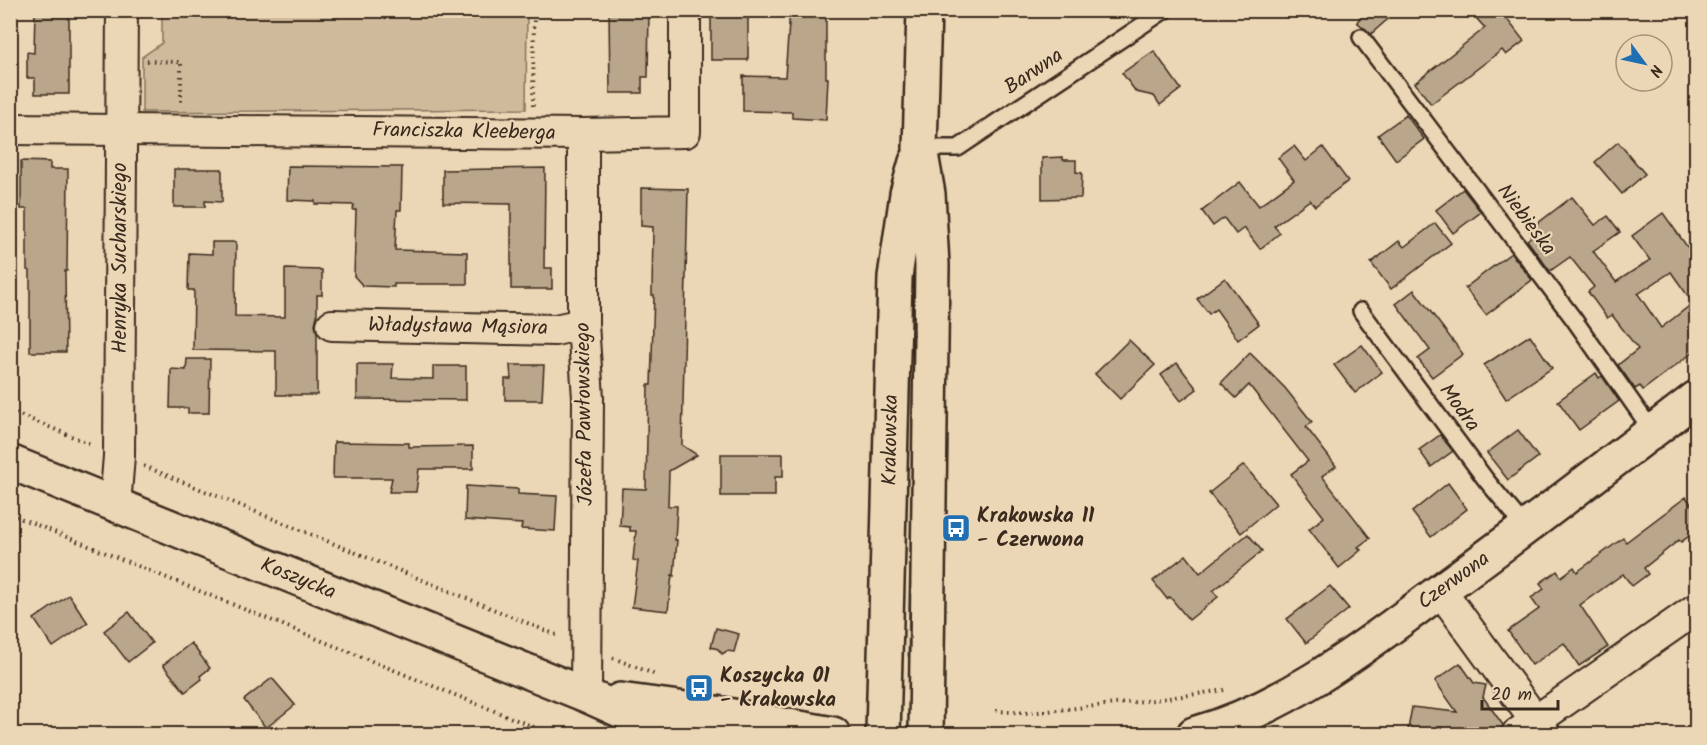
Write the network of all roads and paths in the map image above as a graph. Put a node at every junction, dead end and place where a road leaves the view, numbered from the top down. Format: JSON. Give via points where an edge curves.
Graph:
{"nodes":[{"id":1,"x":122,"y":10,"type":"edge"},
{"id":2,"x":534,"y":10,"type":"edge"},
{"id":3,"x":685,"y":10,"type":"edge"},
{"id":4,"x":924,"y":10,"type":"edge"},
{"id":5,"x":1165,"y":10,"type":"edge"},
{"id":6,"x":1361,"y":37,"type":"dead end"},
{"id":7,"x":146,"y":61,"type":"dead end"},
{"id":8,"x":181,"y":106,"type":"dead end"},
{"id":9,"x":533,"y":116,"type":"dead end"},
{"id":10,"x":10,"y":129,"type":"edge"},
{"id":11,"x":121,"y":129,"type":"junction"},
{"id":12,"x":583,"y":134,"type":"junction"},
{"id":13,"x":920,"y":148,"type":"junction"},
{"id":14,"x":1361,"y":311,"type":"dead end"},
{"id":15,"x":583,"y":324,"type":"junction"},
{"id":16,"x":332,"y":325,"type":"dead end"},
{"id":17,"x":1696,"y":399,"type":"edge"},
{"id":18,"x":10,"y":411,"type":"edge"},
{"id":19,"x":1653,"y":432,"type":"junction"},
{"id":20,"x":119,"y":456,"type":"junction"},
{"id":21,"x":10,"y":462,"type":"edge"},
{"id":22,"x":115,"y":505,"type":"junction"},
{"id":23,"x":10,"y":514,"type":"edge"},
{"id":24,"x":1526,"y":528,"type":"junction"},
{"id":25,"x":1440,"y":591,"type":"junction"},
{"id":26,"x":1696,"y":609,"type":"edge"},
{"id":27,"x":587,"y":647,"type":"junction"},
{"id":28,"x":664,"y":678,"type":"dead end"},
{"id":29,"x":1231,"y":690,"type":"dead end"},
{"id":30,"x":586,"y":695,"type":"junction"},
{"id":31,"x":996,"y":711,"type":"dead end"},
{"id":32,"x":1533,"y":730,"type":"edge"},
{"id":33,"x":1198,"y":734,"type":"edge"},
{"id":34,"x":550,"y":735,"type":"edge"},
{"id":35,"x":673,"y":735,"type":"edge"},
{"id":36,"x":833,"y":735,"type":"edge"},
{"id":37,"x":883,"y":735,"type":"edge"},
{"id":38,"x":926,"y":735,"type":"edge"}],
"edges":[{"from":1,"to":11,"type":"street","name":"Henryka Sucharskiego"},
{"from":2,"to":9,"type":"path"},
{"from":3,"to":12,"type":"street","name":"Franciszka Kleeberga","via":[[685,132]]},
{"from":4,"to":13,"type":"main road","name":"Krakowska"},
{"from":5,"to":13,"type":"lane","name":"Barwna","via":[[957,148]]},
{"from":6,"to":19,"type":"lane","name":"Niebieska","via":[[1573,318]]},
{"from":7,"to":8,"type":"path","via":[[181,62]]},
{"from":10,"to":11,"type":"street","name":"Franciszka Kleeberga"},
{"from":11,"to":12,"type":"street","name":"Franciszka Kleeberga"},
{"from":11,"to":20,"type":"street","name":"Henryka Sucharskiego"},
{"from":12,"to":15,"type":"street","name":"Józefa Pawłowskiego"},
{"from":13,"to":37,"type":"main road","name":"Krakowska","via":[[907,194],[895,277]]},
{"from":13,"to":38,"type":"main road","name":"Krakowska","via":[[928,194],[932,265]]},
{"from":14,"to":24,"type":"lane","name":"Modra"},
{"from":15,"to":16,"type":"street","name":"Władysława Mąsiora","via":[[555,330]]},
{"from":15,"to":27,"type":"street","name":"Józefa Pawłowskiego","via":[[588,398]]},
{"from":17,"to":19,"type":"main road","name":"Czerwona"},
{"from":18,"to":20,"type":"path"},
{"from":19,"to":24,"type":"main road","name":"Czerwona"},
{"from":20,"to":22,"type":"street","name":"Henryka Sucharskiego"},
{"from":20,"to":27,"type":"path"},
{"from":21,"to":22,"type":"main road","name":"Koszycka"},
{"from":22,"to":30,"type":"main road","name":"Koszycka"},
{"from":23,"to":34,"type":"path"},
{"from":24,"to":25,"type":"main road","name":"Czerwona"},
{"from":25,"to":32,"type":"street"},
{"from":25,"to":33,"type":"main road","name":"Czerwona","via":[[1347,659],[1282,699]]},
{"from":26,"to":32,"type":"street"},
{"from":27,"to":28,"type":"path"},
{"from":27,"to":30,"type":"street","name":"Józefa Pawłowskiego"},
{"from":29,"to":31,"type":"path","via":[[1029,713]]},
{"from":30,"to":35,"type":"main road","name":"Koszycka"},
{"from":30,"to":36,"type":"main road","name":"Koszycka","via":[[716,713]]}]}
